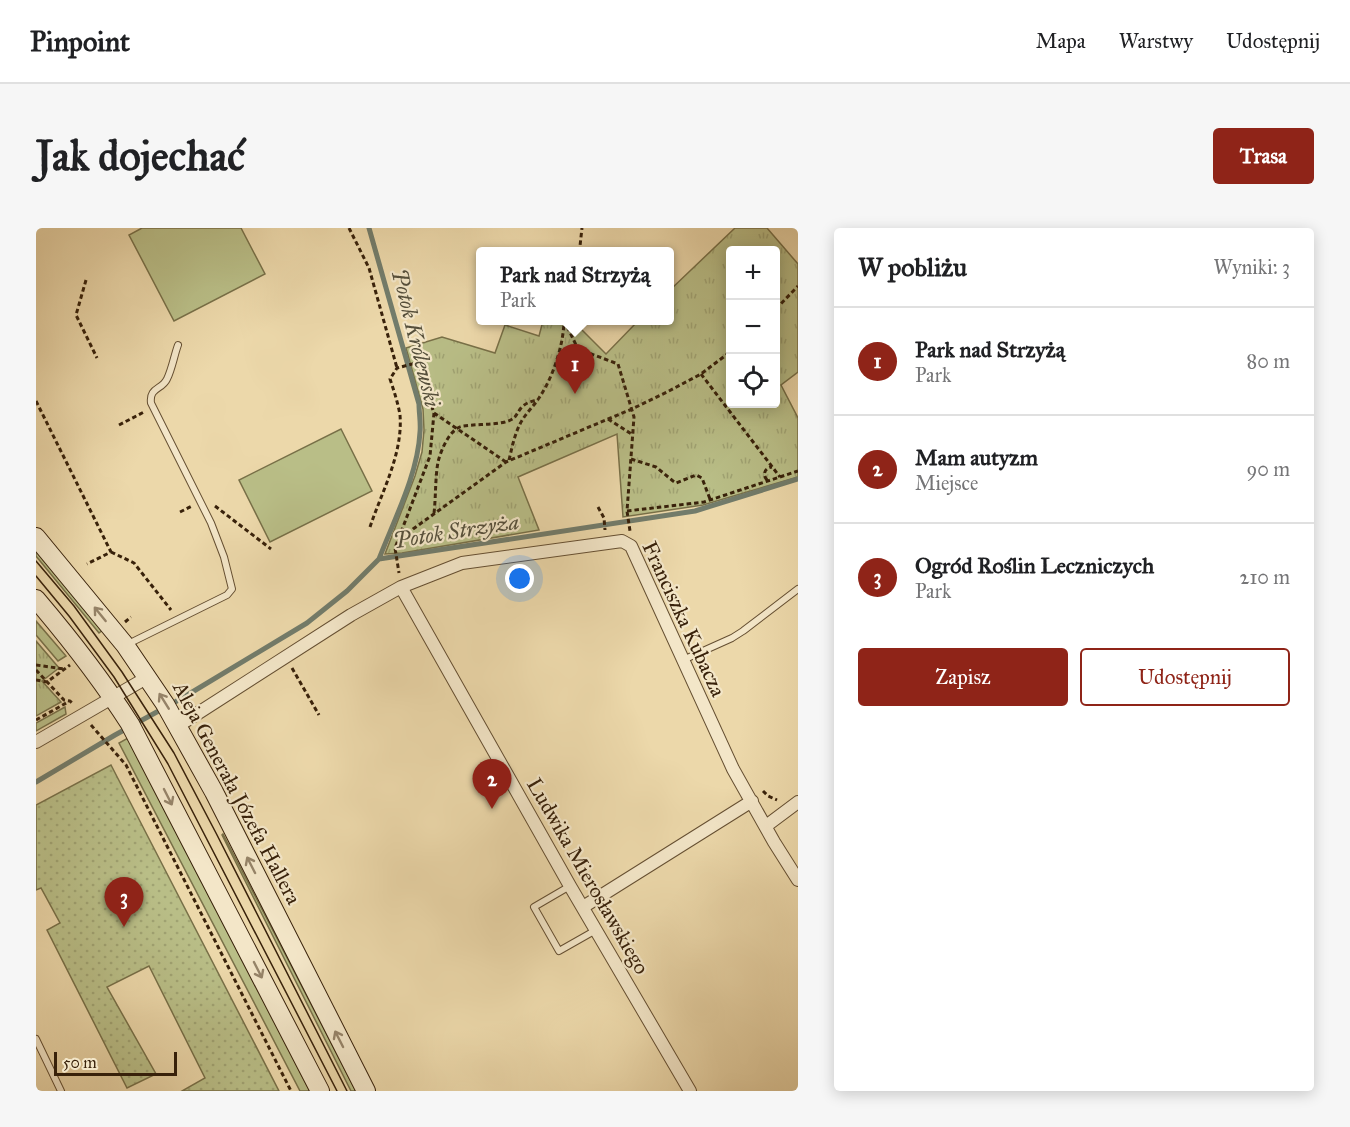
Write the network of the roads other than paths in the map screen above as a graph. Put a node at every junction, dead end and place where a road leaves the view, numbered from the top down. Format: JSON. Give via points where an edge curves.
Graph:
{"nodes":[{"id":1,"x":178,"y":345,"type":"dead end"},
{"id":2,"x":36,"y":537,"type":"edge"},
{"id":3,"x":401,"y":587,"type":"junction"},
{"id":4,"x":798,"y":589,"type":"edge"},
{"id":5,"x":36,"y":599,"type":"edge"},
{"id":6,"x":126,"y":645,"type":"junction"},
{"id":7,"x":682,"y":660,"type":"junction"},
{"id":8,"x":148,"y":677,"type":"junction"},
{"id":9,"x":113,"y":698,"type":"junction"},
{"id":10,"x":178,"y":726,"type":"junction"},
{"id":11,"x":36,"y":742,"type":"edge"},
{"id":12,"x":752,"y":801,"type":"junction"},
{"id":13,"x":798,"y":802,"type":"edge"},
{"id":14,"x":766,"y":826,"type":"junction"},
{"id":15,"x":798,"y":880,"type":"edge"},
{"id":16,"x":570,"y":886,"type":"junction"},
{"id":17,"x":583,"y":907,"type":"junction"},
{"id":18,"x":596,"y":930,"type":"junction"},
{"id":19,"x":36,"y":1039,"type":"edge"},
{"id":20,"x":61,"y":1091,"type":"edge"},
{"id":21,"x":320,"y":1091,"type":"edge"},
{"id":22,"x":366,"y":1091,"type":"edge"},
{"id":23,"x":690,"y":1091,"type":"edge"}],
"edges":[{"from":1,"to":6,"type":"lane","via":[[166,382],[152,393],[151,403],[211,523],[232,589]]},
{"from":6,"to":2,"type":"main road","name":"Aleja Generała Józefa Hallera","one_way":true},
{"from":3,"to":7,"type":"street","name":"Franciszka Kubacza","via":[[462,563],[622,541],[631,546]]},
{"from":3,"to":10,"type":"street","name":"Franciszka Kubacza"},
{"from":3,"to":16,"type":"street","name":"Ludwika Mierosławskiego"},
{"from":4,"to":7,"type":"lane","via":[[732,638]]},
{"from":5,"to":9,"type":"main road"},
{"from":6,"to":8,"type":"main road","name":"Aleja Generała Józefa Hallera"},
{"from":7,"to":12,"type":"street","name":"Franciszka Kubacza"},
{"from":8,"to":9,"type":"street"},
{"from":10,"to":8,"type":"main road","name":"Aleja Generała Józefa Hallera","one_way":true},
{"from":9,"to":11,"type":"street"},
{"from":9,"to":21,"type":"main road","one_way":true},
{"from":22,"to":10,"type":"main road","name":"Aleja Generała Józefa Hallera","one_way":true},
{"from":12,"to":14,"type":"street","name":"Franciszka Kubacza"},
{"from":12,"to":17,"type":"street"},
{"from":13,"to":14,"type":"street"},
{"from":14,"to":15,"type":"street","name":"Franciszka Kubacza"},
{"from":16,"to":17,"type":"street","name":"Ludwika Mierosławskiego"},
{"from":16,"to":18,"type":"lane","via":[[534,907],[559,951]]},
{"from":17,"to":18,"type":"street","name":"Ludwika Mierosławskiego"},
{"from":18,"to":23,"type":"street","name":"Ludwika Mierosławskiego"},
{"from":19,"to":20,"type":"lane"}]}
